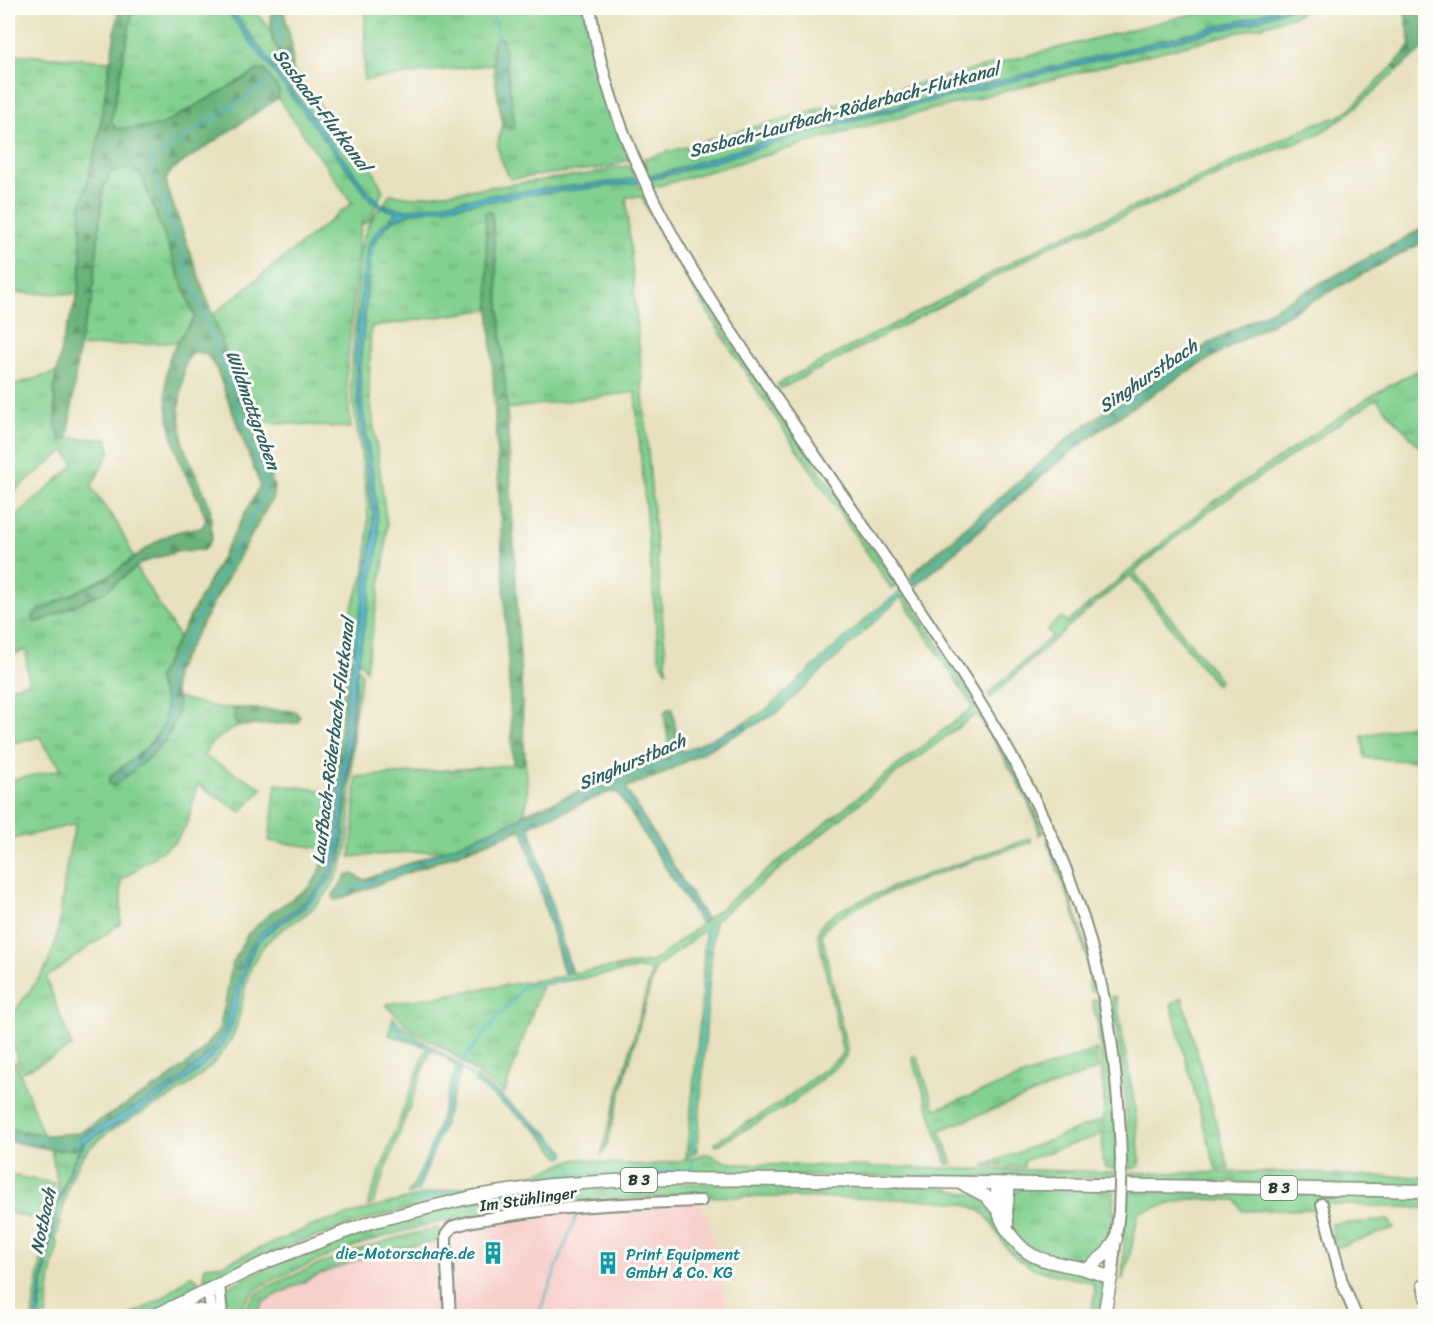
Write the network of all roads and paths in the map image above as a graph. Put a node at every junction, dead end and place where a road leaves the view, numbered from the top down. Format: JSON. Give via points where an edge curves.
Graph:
{"nodes":[{"id":1,"x":590,"y":8,"type":"edge"},
{"id":2,"x":961,"y":1183,"type":"junction"},
{"id":3,"x":1004,"y":1184,"type":"junction"},
{"id":4,"x":1425,"y":1191,"type":"edge"},
{"id":5,"x":701,"y":1201,"type":"dead end"},
{"id":6,"x":1322,"y":1204,"type":"dead end"},
{"id":7,"x":998,"y":1209,"type":"junction"},
{"id":8,"x":1008,"y":1231,"type":"junction"},
{"id":9,"x":1116,"y":1239,"type":"junction"},
{"id":10,"x":1092,"y":1265,"type":"junction"},
{"id":11,"x":1078,"y":1267,"type":"junction"},
{"id":12,"x":1112,"y":1274,"type":"junction"},
{"id":13,"x":1423,"y":1285,"type":"dead end"},
{"id":14,"x":214,"y":1286,"type":"junction"},
{"id":15,"x":1425,"y":1298,"type":"edge"},
{"id":16,"x":216,"y":1315,"type":"edge"},
{"id":17,"x":155,"y":1316,"type":"edge"},
{"id":18,"x":450,"y":1317,"type":"edge"},
{"id":19,"x":1104,"y":1317,"type":"edge"},
{"id":20,"x":1356,"y":1317,"type":"edge"}],
"edges":[{"from":1,"to":9,"type":"street","bridge":true,"via":[[619,123],[667,227],[714,306],[954,660],[1029,787],[1067,872],[1104,993],[1114,1056],[1121,1160]]},
{"from":2,"to":3,"type":"main road","number":"B 3"},
{"from":2,"to":7,"type":"main road","via":[[979,1191]]},
{"from":2,"to":14,"type":"main road","number":"B 3","via":[[645,1179],[550,1185],[476,1196],[371,1222]]},
{"from":3,"to":4,"type":"main road","number":"B 3"},
{"from":3,"to":7,"type":"main road"},
{"from":3,"to":8,"type":"main road"},
{"from":5,"to":18,"type":"street","name":"Im Stühlinger","via":[[560,1208],[452,1227],[446,1235]]},
{"from":6,"to":20,"type":"street","via":[[1342,1282]]},
{"from":7,"to":8,"type":"main road"},
{"from":8,"to":11,"type":"main road","via":[[1028,1254]]},
{"from":9,"to":10,"type":"main road"},
{"from":9,"to":12,"type":"street"},
{"from":10,"to":11,"type":"main road"},
{"from":10,"to":12,"type":"main road","via":[[1104,1267]]},
{"from":11,"to":12,"type":"main road"},
{"from":12,"to":19,"type":"main road"},
{"from":13,"to":15,"type":"street"},
{"from":14,"to":16,"type":"street"},
{"from":14,"to":17,"type":"main road","number":"B 3"},
{"from":16,"to":17,"type":"street","via":[[183,1308]]}]}
